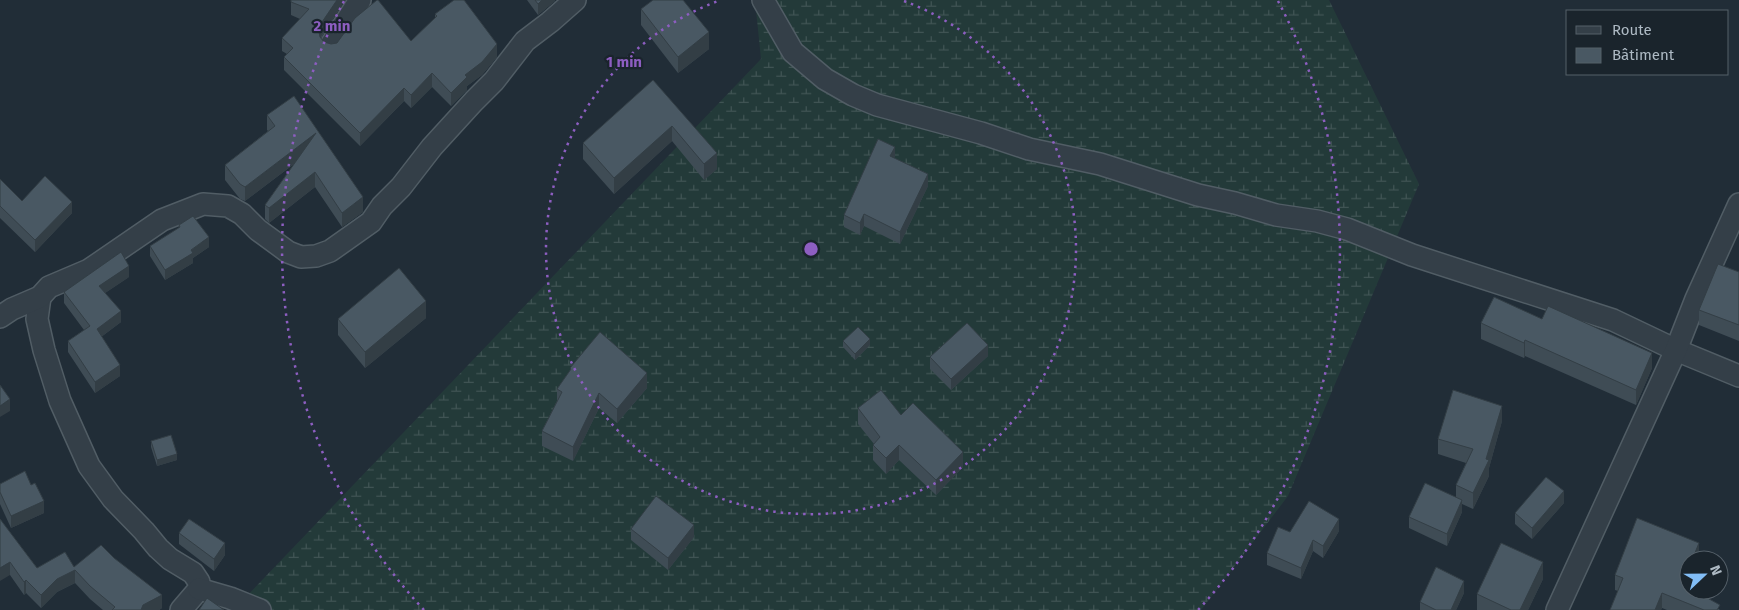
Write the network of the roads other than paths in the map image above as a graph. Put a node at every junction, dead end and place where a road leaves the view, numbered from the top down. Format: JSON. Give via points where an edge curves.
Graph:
{"nodes":[{"id":1,"x":360,"y":0,"type":"edge"},
{"id":2,"x":575,"y":0,"type":"edge"},
{"id":3,"x":763,"y":0,"type":"edge"},
{"id":4,"x":330,"y":45,"type":"edge"},
{"id":5,"x":1739,"y":204,"type":"edge"},
{"id":6,"x":40,"y":297,"type":"junction"},
{"id":7,"x":0,"y":316,"type":"edge"},
{"id":8,"x":1676,"y":350,"type":"junction"},
{"id":9,"x":1739,"y":376,"type":"edge"},
{"id":10,"x":199,"y":589,"type":"junction"},
{"id":11,"x":181,"y":610,"type":"edge"},
{"id":12,"x":260,"y":610,"type":"edge"},
{"id":13,"x":1557,"y":610,"type":"edge"}],
"edges":[{"from":1,"to":4,"type":"street"},
{"from":2,"to":6,"type":"street","via":[[525,41],[371,222],[330,250],[316,256],[301,257],[288,252],[228,206],[203,204],[162,220],[90,270],[49,287]]},
{"from":3,"to":8,"type":"street","via":[[793,52],[826,79],[877,105],[1029,149],[1100,164],[1198,195],[1347,229],[1412,255],[1613,320]]},
{"from":5,"to":8,"type":"street"},
{"from":6,"to":7,"type":"street"},
{"from":6,"to":10,"type":"street","via":[[37,319],[44,350],[60,401],[89,466],[113,499],[158,548],[170,560],[196,576]]},
{"from":8,"to":9,"type":"street"},
{"from":8,"to":13,"type":"street"},
{"from":10,"to":11,"type":"street"},
{"from":10,"to":12,"type":"street"}]}
